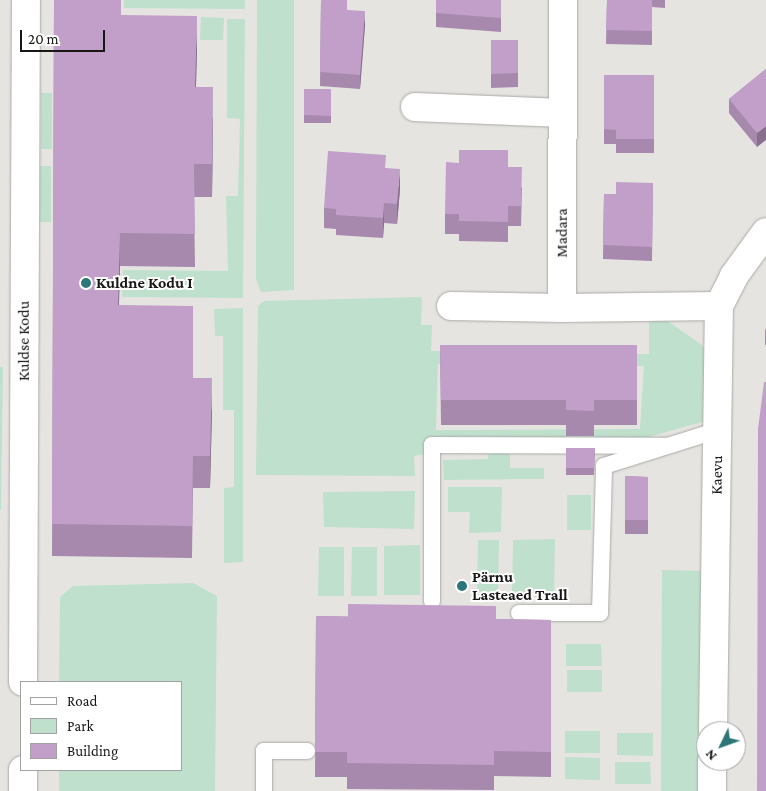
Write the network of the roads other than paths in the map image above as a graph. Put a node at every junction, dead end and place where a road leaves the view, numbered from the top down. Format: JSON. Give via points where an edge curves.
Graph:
{"nodes":[{"id":1,"x":26,"y":0,"type":"edge"},
{"id":2,"x":563,"y":0,"type":"edge"},
{"id":3,"x":415,"y":108,"type":"dead end"},
{"id":4,"x":562,"y":114,"type":"junction"},
{"id":5,"x":766,"y":232,"type":"edge"},
{"id":6,"x":451,"y":306,"type":"dead end"},
{"id":7,"x":719,"y":306,"type":"junction"},
{"id":8,"x":562,"y":308,"type":"junction"},
{"id":9,"x":718,"y":430,"type":"junction"},
{"id":10,"x":664,"y":446,"type":"junction"},
{"id":11,"x":12,"y":540,"type":"edge"},
{"id":12,"x":432,"y":601,"type":"dead end"},
{"id":13,"x":519,"y":613,"type":"dead end"},
{"id":14,"x":23,"y":681,"type":"edge"},
{"id":15,"x":713,"y":721,"type":"edge"},
{"id":16,"x":307,"y":751,"type":"dead end"},
{"id":17,"x":23,"y":771,"type":"edge"},
{"id":18,"x":712,"y":771,"type":"edge"},
{"id":19,"x":23,"y":791,"type":"edge"},
{"id":20,"x":264,"y":791,"type":"edge"},
{"id":21,"x":712,"y":791,"type":"edge"}],
"edges":[{"from":1,"to":11,"type":"street","name":"Kuldse Kodu"},
{"from":2,"to":4,"type":"street","name":"Madara"},
{"from":3,"to":4,"type":"street"},
{"from":4,"to":8,"type":"street","name":"Madara"},
{"from":5,"to":7,"type":"street","name":"Kaevu","via":[[734,276]]},
{"from":6,"to":8,"type":"street"},
{"from":7,"to":8,"type":"street"},
{"from":7,"to":9,"type":"street","name":"Kaevu"},
{"from":9,"to":10,"type":"lane"},
{"from":9,"to":15,"type":"street","name":"Kaevu"},
{"from":10,"to":12,"type":"lane","via":[[432,445]]},
{"from":10,"to":13,"type":"lane","via":[[604,466],[600,613]]},
{"from":11,"to":14,"type":"street","name":"Kuldse Kodu"},
{"from":16,"to":20,"type":"lane","via":[[264,752]]},
{"from":17,"to":19,"type":"street"},
{"from":18,"to":21,"type":"street"}]}
